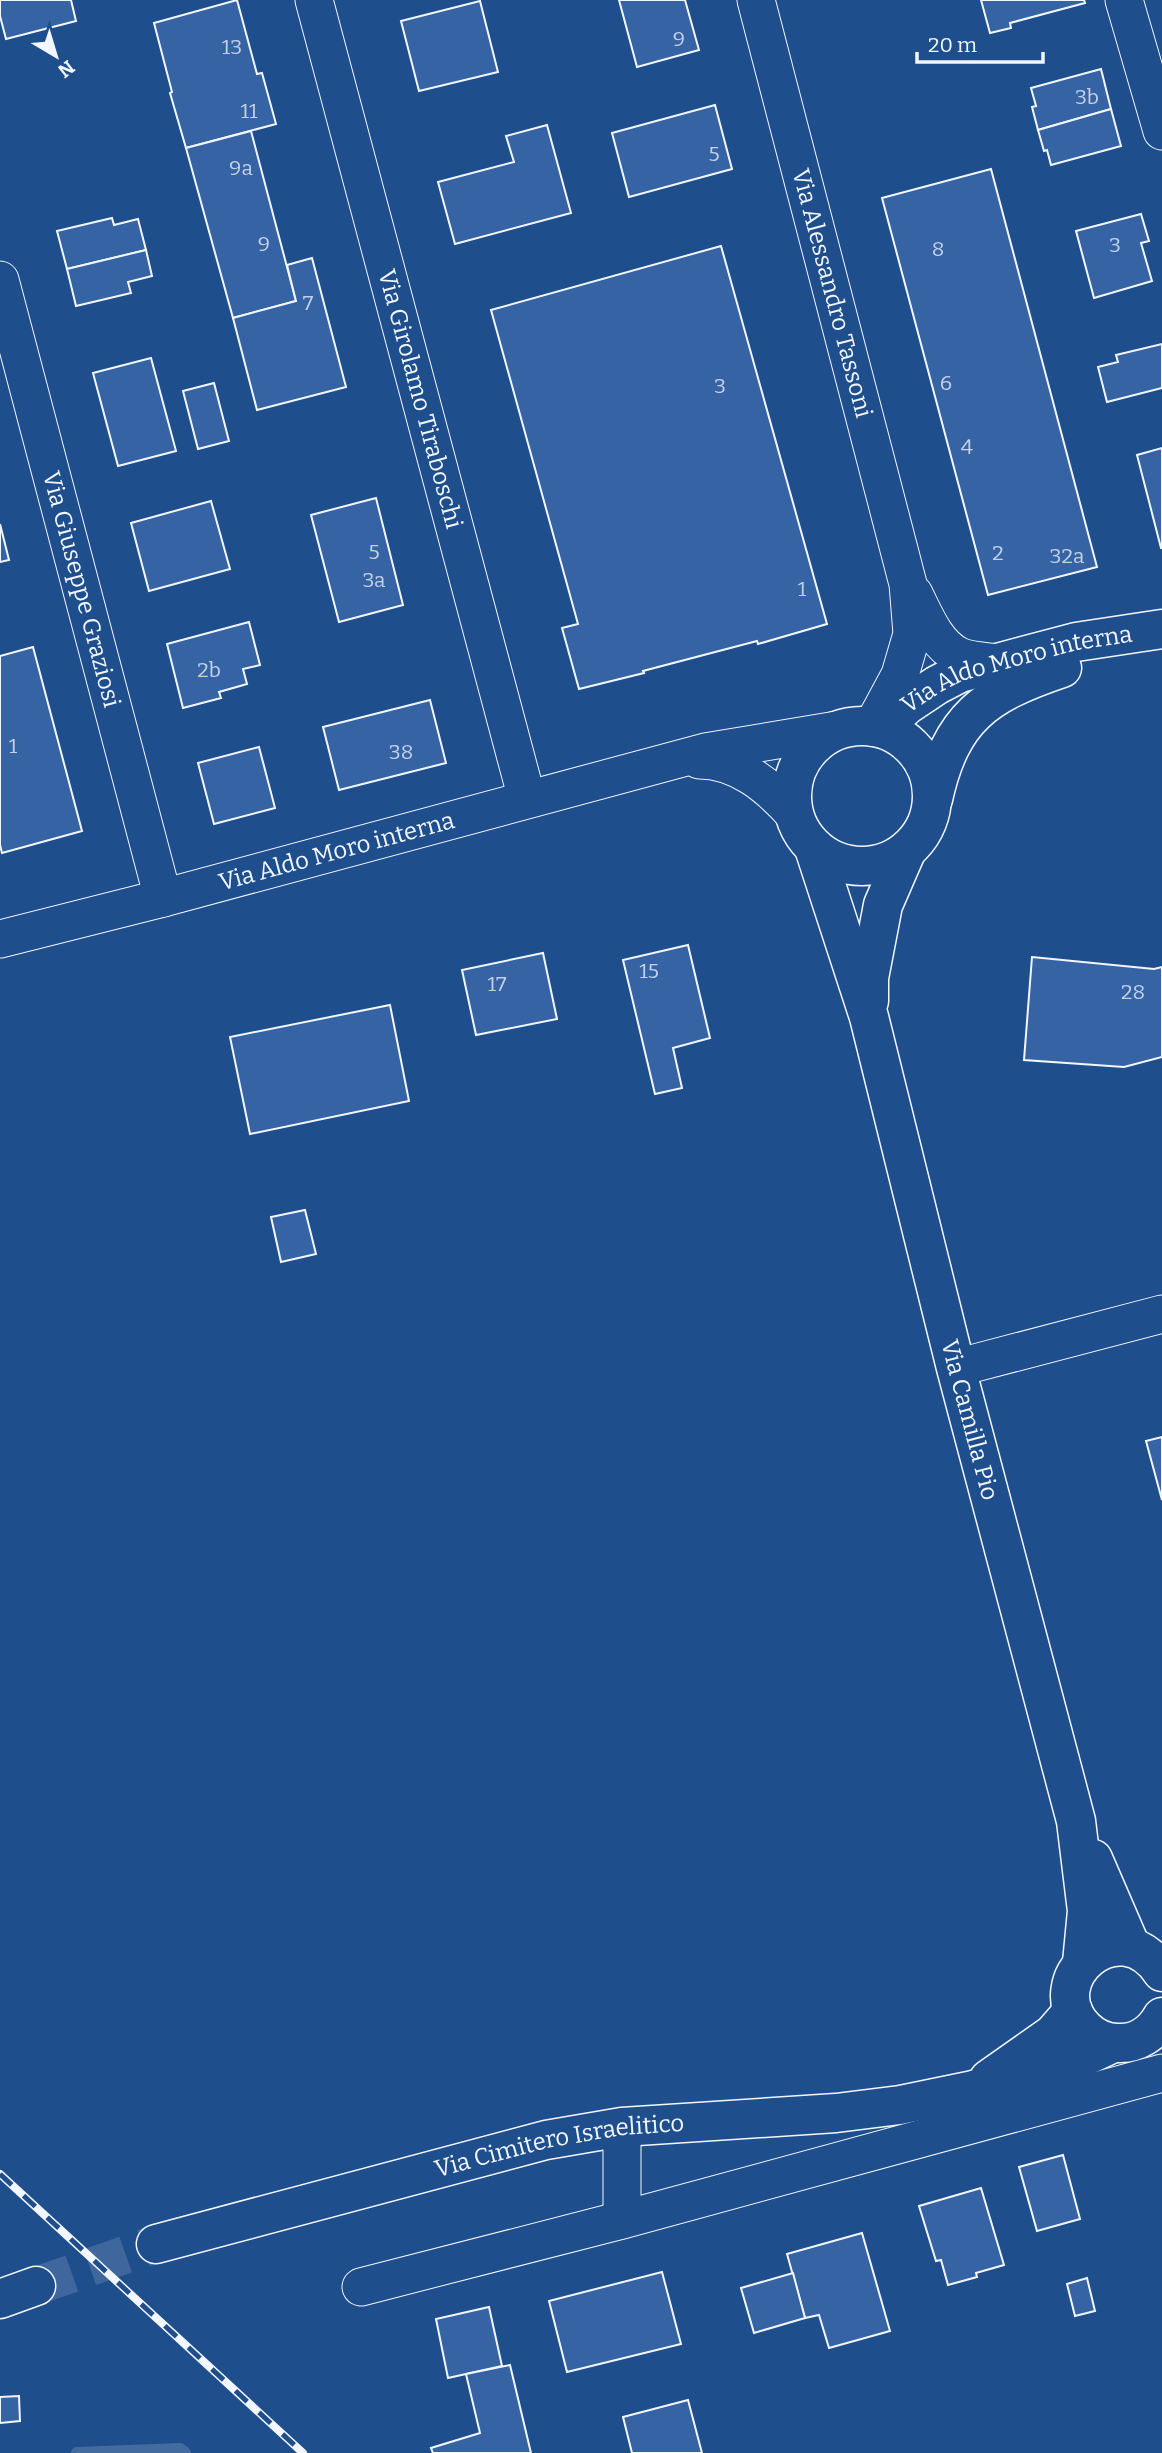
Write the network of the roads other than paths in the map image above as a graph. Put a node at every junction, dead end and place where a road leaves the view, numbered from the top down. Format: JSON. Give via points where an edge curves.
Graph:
{"nodes":[{"id":1,"x":314,"y":0,"type":"edge"},
{"id":2,"x":756,"y":0,"type":"edge"},
{"id":3,"x":1124,"y":0,"type":"edge"},
{"id":4,"x":1162,"y":131,"type":"edge"},
{"id":5,"x":0,"y":280,"type":"edge"},
{"id":6,"x":908,"y":584,"type":"junction"},
{"id":7,"x":1162,"y":631,"type":"edge"},
{"id":8,"x":998,"y":663,"type":"junction"},
{"id":9,"x":863,"y":729,"type":"junction"},
{"id":10,"x":673,"y":761,"type":"junction"},
{"id":11,"x":527,"y":799,"type":"junction"},
{"id":12,"x":933,"y":799,"type":"junction"},
{"id":13,"x":794,"y":814,"type":"junction"},
{"id":14,"x":814,"y":848,"type":"junction"},
{"id":15,"x":906,"y":852,"type":"junction"},
{"id":16,"x":163,"y":898,"type":"junction"},
{"id":17,"x":0,"y":939,"type":"edge"},
{"id":18,"x":869,"y":1017,"type":"junction"},
{"id":19,"x":1162,"y":1314,"type":"edge"},
{"id":20,"x":956,"y":1368,"type":"junction"},
{"id":21,"x":1076,"y":1821,"type":"junction"},
{"id":22,"x":1131,"y":1947,"type":"junction"},
{"id":23,"x":1082,"y":1962,"type":"junction"},
{"id":24,"x":1162,"y":1972,"type":"edge"},
{"id":25,"x":1073,"y":2011,"type":"junction"},
{"id":26,"x":1146,"y":2036,"type":"edge"},
{"id":27,"x":1162,"y":2073,"type":"edge"},
{"id":28,"x":973,"y":2090,"type":"junction"},
{"id":29,"x":622,"y":2127,"type":"junction"},
{"id":30,"x":622,"y":2220,"type":"junction"},
{"id":31,"x":156,"y":2244,"type":"tunnel mouth"},
{"id":32,"x":36,"y":2286,"type":"tunnel mouth"},
{"id":33,"x":361,"y":2287,"type":"dead end"},
{"id":34,"x":0,"y":2298,"type":"edge"}],
"edges":[{"from":1,"to":11,"type":"street","name":"Via Girolamo Tiraboschi"},
{"from":2,"to":6,"type":"street","name":"Via Alessandro Tassoni"},
{"from":3,"to":4,"type":"street"},
{"from":5,"to":16,"type":"street","name":"Via Giuseppe Graziosi"},
{"from":6,"to":8,"type":"street","name":"Via Alessandro Tassoni","via":[[946,646],[960,657]]},
{"from":6,"to":9,"type":"street","name":"Via Alessandro Tassoni","via":[[912,634],[900,675]]},
{"from":7,"to":8,"type":"street","name":"Via Aldo Moro interna","via":[[1076,642]]},
{"from":7,"to":12,"type":"street","name":"Via Aldo Moro interna","via":[[1020,682],[998,695],[958,729],[942,762]]},
{"from":8,"to":9,"type":"street","name":"Via Aldo Moro interna","via":[[960,673]]},
{"from":9,"to":10,"type":"street","name":"Via Aldo Moro interna","via":[[705,752]]},
{"from":9,"to":12,"type":"street","via":[[898,736],[919,755],[931,781]]},
{"from":9,"to":13,"type":"street","via":[[822,739],[810,750],[794,780]]},
{"from":10,"to":11,"type":"street","name":"Via Aldo Moro interna"},
{"from":10,"to":13,"type":"street","name":"Via Aldo Moro interna","via":[[705,760],[754,776]]},
{"from":11,"to":16,"type":"street","name":"Via Aldo Moro interna"},
{"from":12,"to":15,"type":"street","via":[[929,819]]},
{"from":13,"to":14,"type":"street"},
{"from":14,"to":15,"type":"street","via":[[839,862],[869,866]]},
{"from":14,"to":18,"type":"street","name":"Via Camilla Pio"},
{"from":15,"to":18,"type":"street","name":"Via Camilla Pio","via":[[883,905],[869,978]]},
{"from":16,"to":17,"type":"street","name":"Via Aldo Moro interna"},
{"from":18,"to":20,"type":"street","name":"Via Camilla Pio"},
{"from":19,"to":20,"type":"street"},
{"from":20,"to":21,"type":"street","name":"Via Camilla Pio"},
{"from":21,"to":22,"type":"street","name":"Via Camilla Pio"},
{"from":21,"to":23,"type":"street","name":"Via Camilla Pio","via":[[1087,1911]]},
{"from":22,"to":23,"type":"street","via":[[1105,1948]]},
{"from":22,"to":24,"type":"street","via":[[1155,1961]]},
{"from":23,"to":25,"type":"street","name":"Via Camilla Pio","via":[[1071,1985]]},
{"from":25,"to":26,"type":"street","via":[[1079,2023],[1100,2040]]},
{"from":25,"to":28,"type":"street","name":"Via Cimitero Israelitico","via":[[1053,2034]]},
{"from":26,"to":28,"type":"street","name":"Via Cimitero Israelitico","via":[[1058,2069]]},
{"from":27,"to":30,"type":"street"},
{"from":28,"to":29,"type":"street","name":"Via Cimitero Israelitico","via":[[836,2113]]},
{"from":29,"to":30,"type":"street"},
{"from":29,"to":31,"type":"street","name":"Via Cimitero Israelitico","via":[[546,2140]]},
{"from":30,"to":33,"type":"street"},
{"from":32,"to":34,"type":"street"}]}
